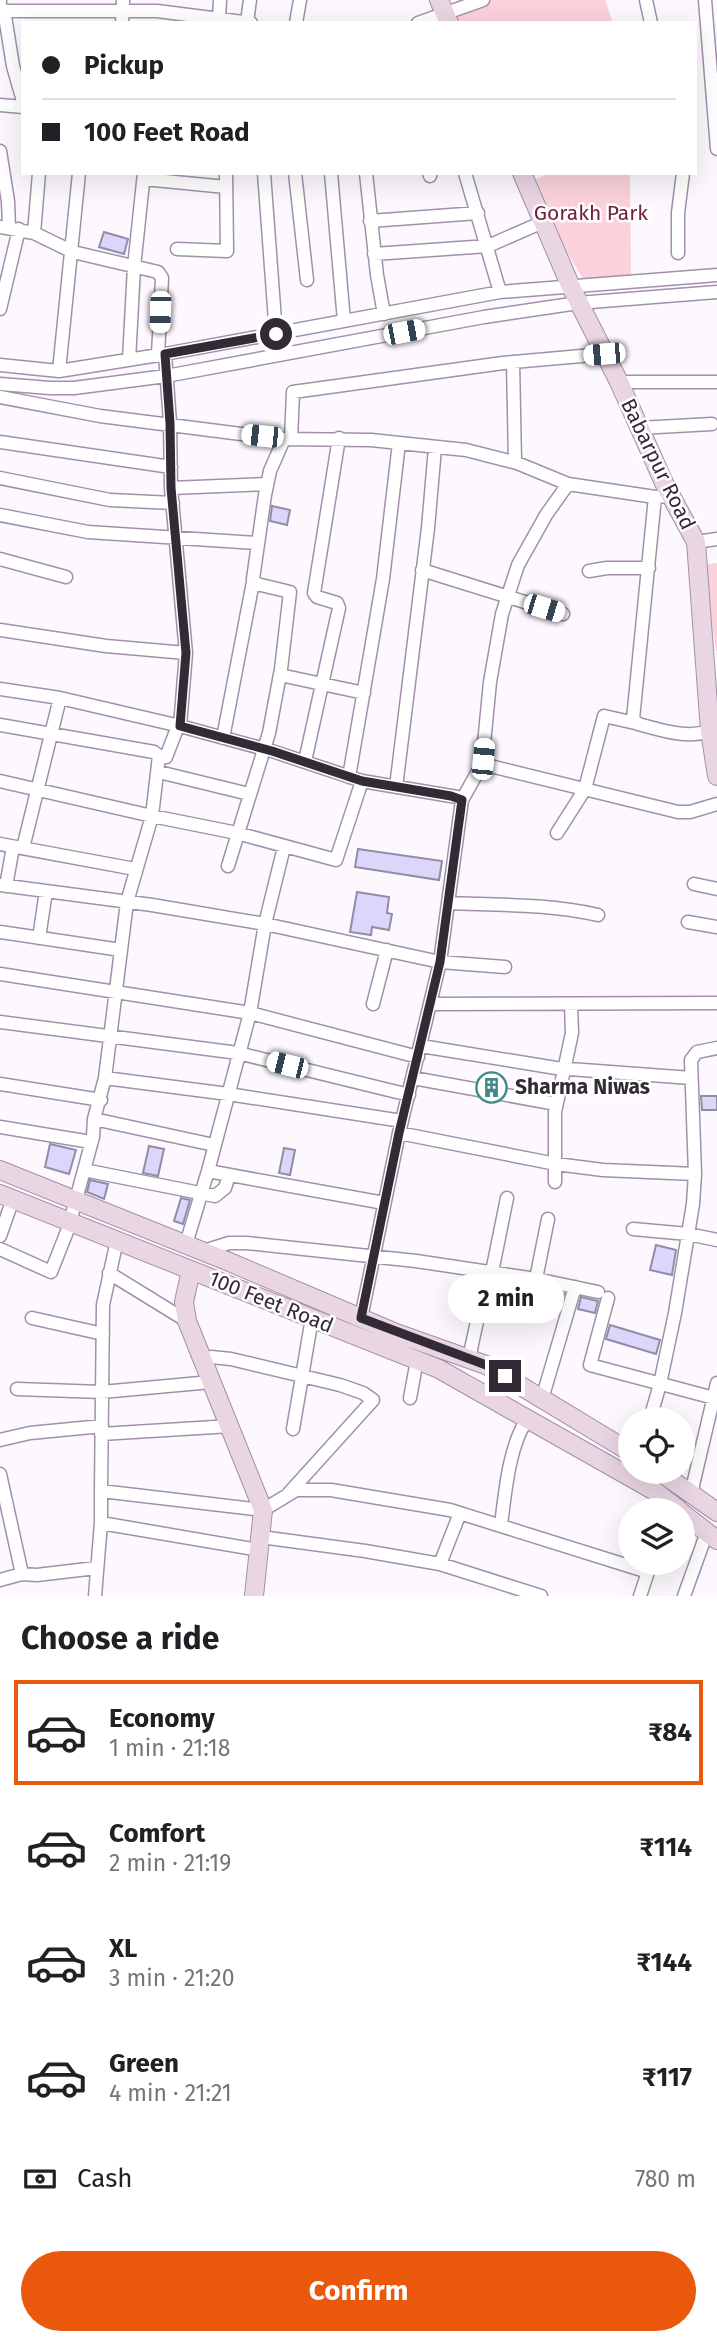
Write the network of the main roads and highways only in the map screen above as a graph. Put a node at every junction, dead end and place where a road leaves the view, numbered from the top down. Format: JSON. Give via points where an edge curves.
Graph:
{"nodes":[{"id":1,"x":523,"y":175,"type":"edge"},
{"id":2,"x":717,"y":776,"type":"edge"},
{"id":3,"x":0,"y":1170,"type":"edge"},
{"id":4,"x":6,"y":1197,"type":"edge"},
{"id":5,"x":191,"y":1270,"type":"junction"},
{"id":6,"x":618,"y":1445,"type":"edge"},
{"id":7,"x":677,"y":1484,"type":"edge"},
{"id":8,"x":662,"y":1498,"type":"edge"},
{"id":9,"x":717,"y":1512,"type":"edge"},
{"id":10,"x":695,"y":1524,"type":"edge"},
{"id":11,"x":712,"y":1536,"type":"edge"},
{"id":12,"x":254,"y":1596,"type":"edge"}],
"edges":[{"from":1,"to":2,"type":"main road","name":"Babarpur Road","via":[[619,382],[663,496],[696,542]]},
{"from":3,"to":6,"type":"main road","name":"100 Feet Road","via":[[486,1365]]},
{"from":4,"to":5,"type":"main road","name":"100 Feet Road"},
{"from":5,"to":8,"type":"main road","name":"100 Feet Road","via":[[439,1369]]},
{"from":5,"to":12,"type":"main road","via":[[184,1302],[187,1321],[263,1510]]},
{"from":7,"to":9,"type":"main road"},
{"from":10,"to":11,"type":"main road","name":"100 Feet Road"}]}
